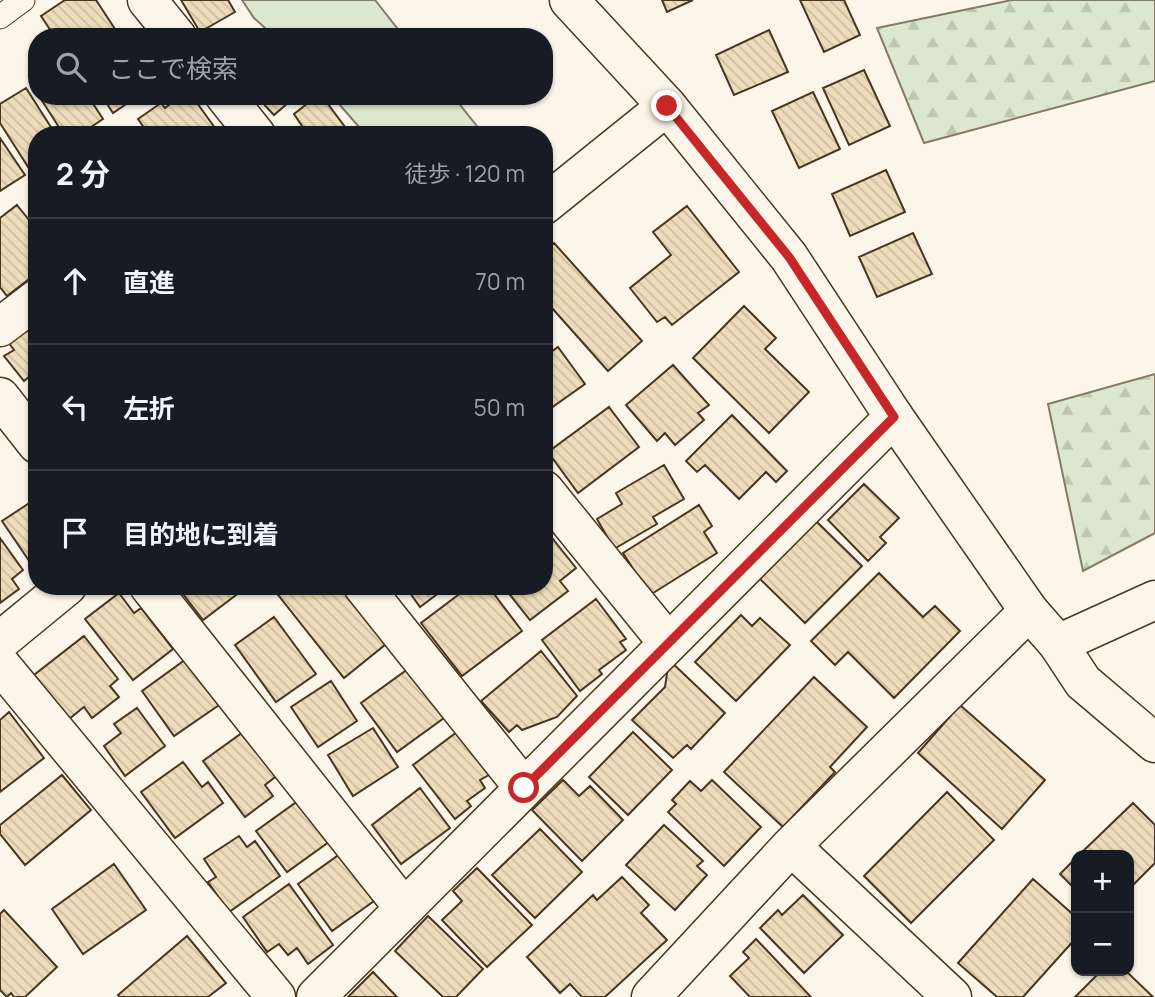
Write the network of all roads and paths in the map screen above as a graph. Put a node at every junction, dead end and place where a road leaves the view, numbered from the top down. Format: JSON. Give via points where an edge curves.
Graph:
{"nodes":[{"id":1,"x":23,"y":0,"type":"edge"},
{"id":2,"x":147,"y":0,"type":"edge"},
{"id":3,"x":569,"y":0,"type":"edge"},
{"id":4,"x":0,"y":17,"type":"edge"},
{"id":5,"x":170,"y":28,"type":"edge"},
{"id":6,"x":232,"y":105,"type":"edge"},
{"id":7,"x":667,"y":106,"type":"junction"},
{"id":8,"x":247,"y":126,"type":"edge"},
{"id":9,"x":553,"y":198,"type":"edge"},
{"id":10,"x":28,"y":306,"type":"edge"},
{"id":11,"x":0,"y":327,"type":"edge"},
{"id":12,"x":0,"y":397,"type":"edge"},
{"id":13,"x":894,"y":417,"type":"junction"},
{"id":14,"x":28,"y":433,"type":"edge"},
{"id":15,"x":553,"y":501,"type":"edge"},
{"id":16,"x":56,"y":595,"type":"edge"},
{"id":17,"x":156,"y":595,"type":"edge"},
{"id":18,"x":370,"y":595,"type":"edge"},
{"id":19,"x":1155,"y":600,"type":"edge"},
{"id":20,"x":1029,"y":611,"type":"junction"},
{"id":21,"x":0,"y":641,"type":"edge"},
{"id":22,"x":668,"y":643,"type":"junction"},
{"id":23,"x":1058,"y":644,"type":"junction"},
{"id":24,"x":0,"y":663,"type":"edge"},
{"id":25,"x":1155,"y":743,"type":"edge"},
{"id":26,"x":524,"y":788,"type":"junction"},
{"id":27,"x":791,"y":846,"type":"junction"},
{"id":28,"x":404,"y":908,"type":"junction"},
{"id":29,"x":276,"y":997,"type":"edge"},
{"id":30,"x":316,"y":997,"type":"edge"},
{"id":31,"x":651,"y":997,"type":"edge"},
{"id":32,"x":952,"y":997,"type":"edge"}],
"edges":[{"from":1,"to":4,"type":"lane"},
{"from":2,"to":5,"type":"street"},
{"from":3,"to":7,"type":"street"},
{"from":6,"to":8,"type":"street"},
{"from":7,"to":9,"type":"street"},
{"from":7,"to":13,"type":"street","via":[[789,257]]},
{"from":10,"to":11,"type":"street"},
{"from":12,"to":14,"type":"street"},
{"from":13,"to":20,"type":"street"},
{"from":13,"to":22,"type":"street"},
{"from":15,"to":22,"type":"street"},
{"from":16,"to":21,"type":"street"},
{"from":17,"to":28,"type":"street"},
{"from":18,"to":26,"type":"street"},
{"from":19,"to":23,"type":"street"},
{"from":20,"to":23,"type":"street"},
{"from":20,"to":27,"type":"street"},
{"from":22,"to":26,"type":"street"},
{"from":23,"to":25,"type":"street","via":[[1083,682]]},
{"from":24,"to":29,"type":"street"},
{"from":26,"to":28,"type":"street"},
{"from":27,"to":31,"type":"street"},
{"from":27,"to":32,"type":"street"},
{"from":28,"to":30,"type":"street"}]}
